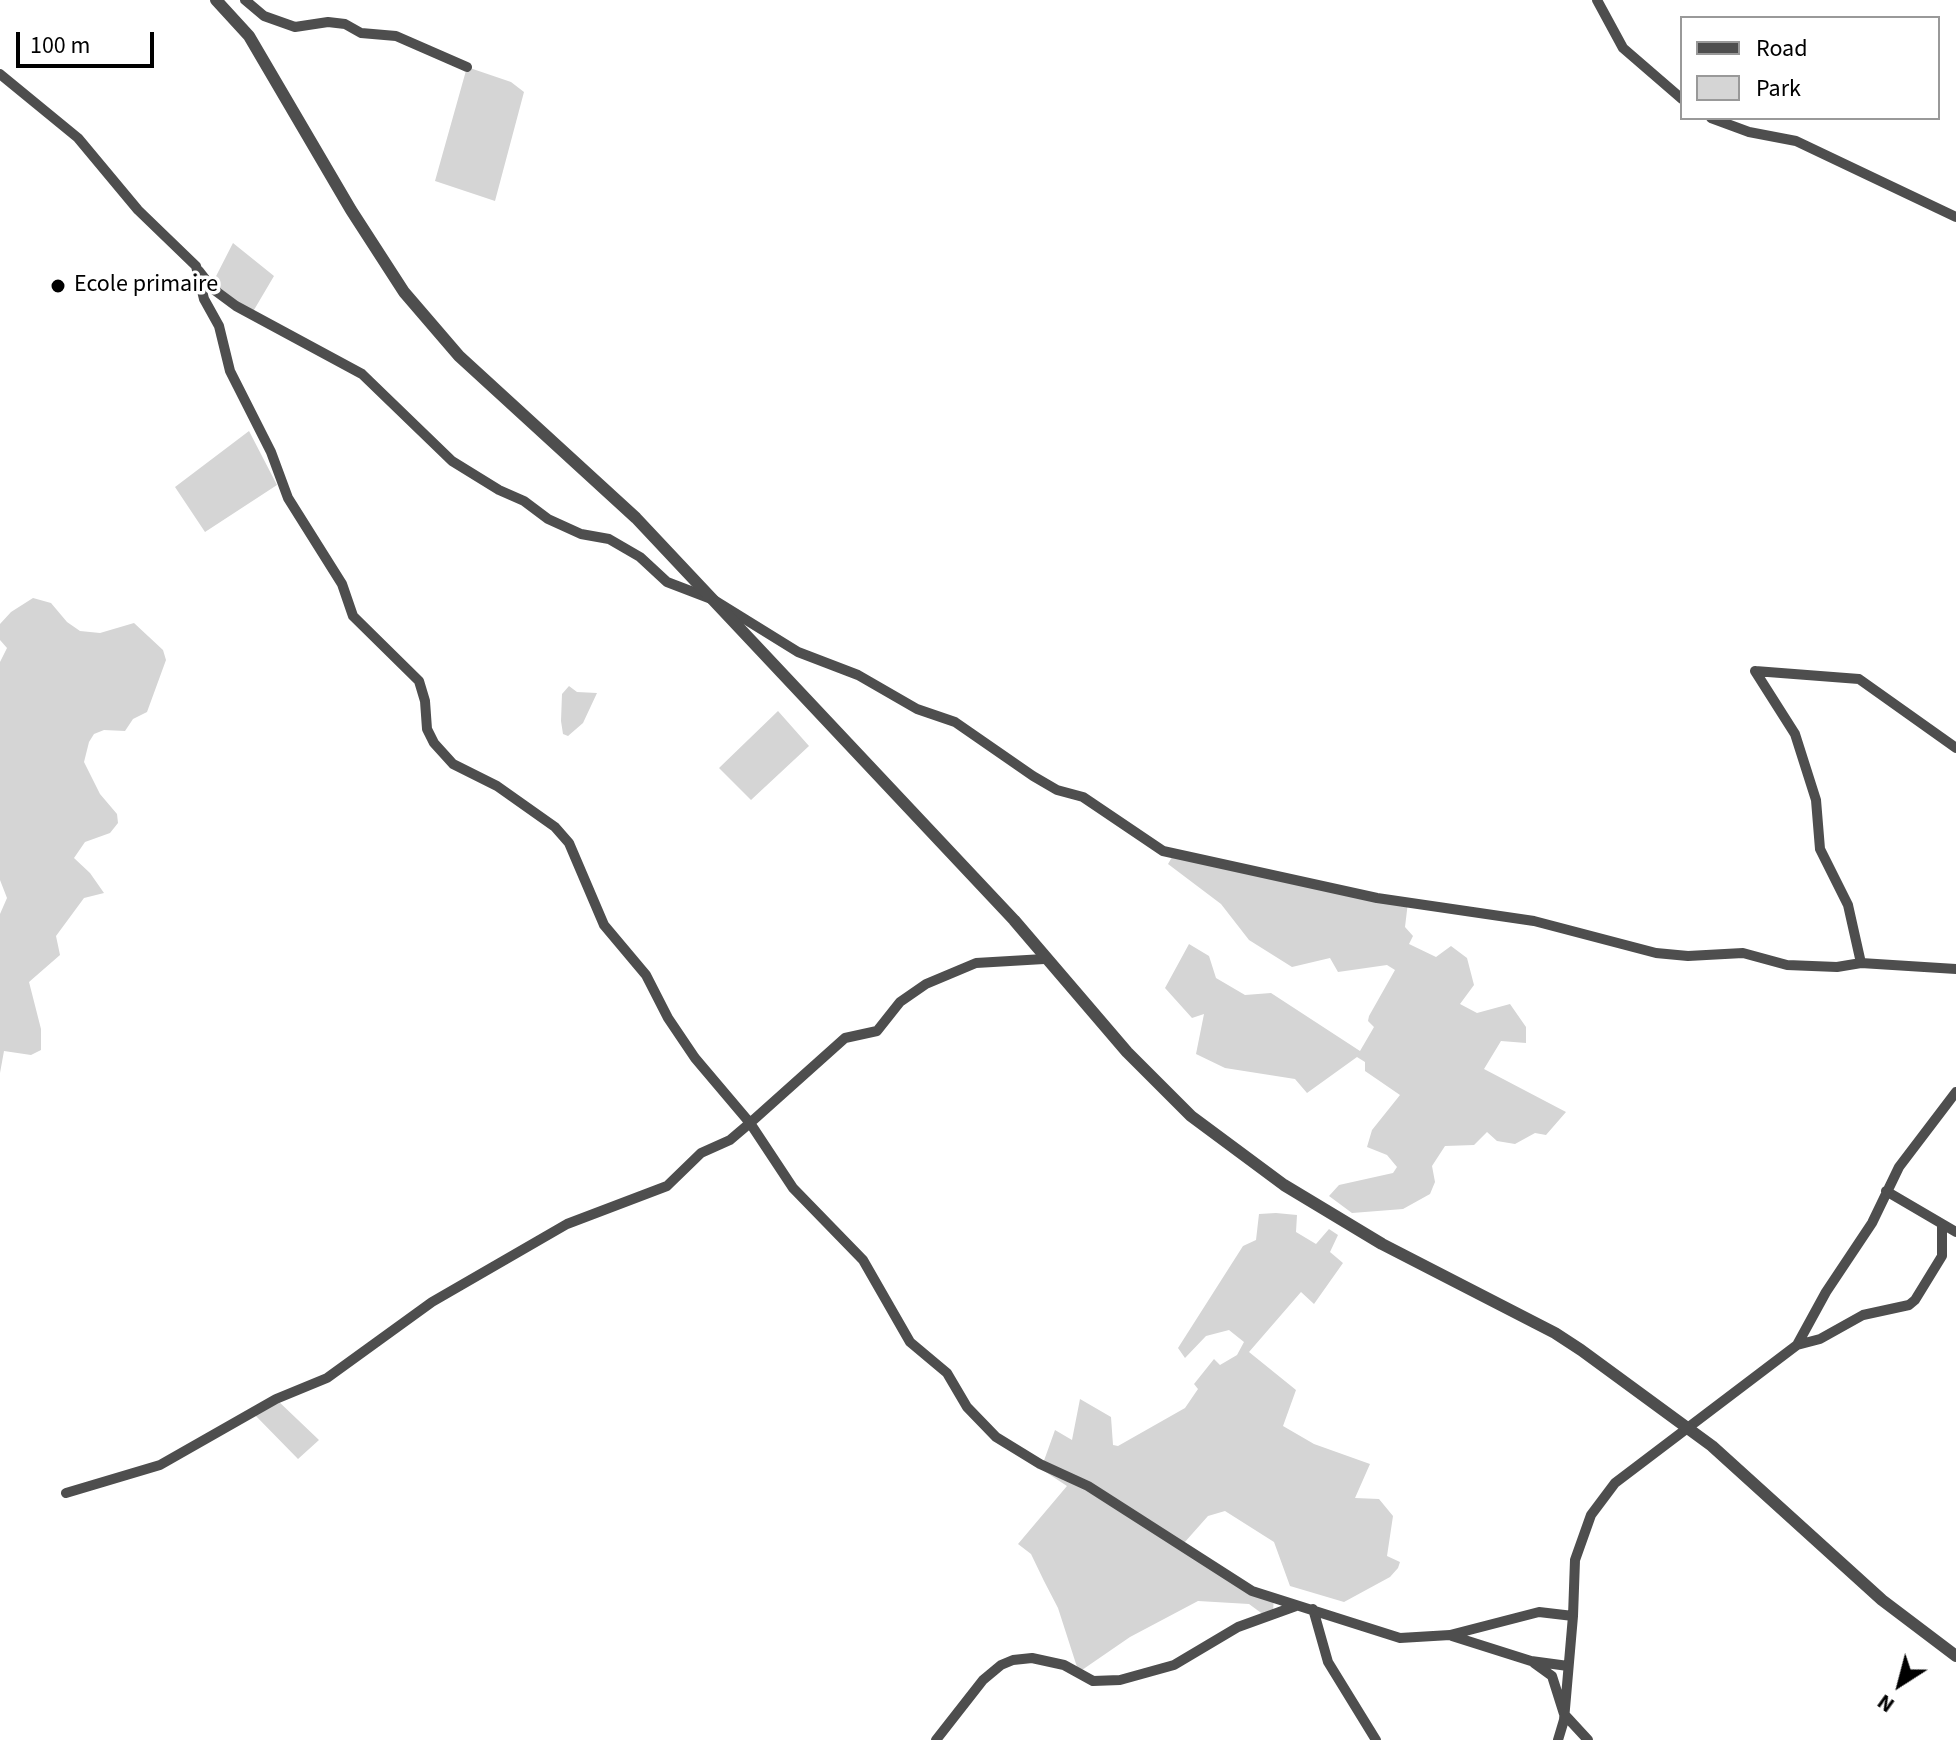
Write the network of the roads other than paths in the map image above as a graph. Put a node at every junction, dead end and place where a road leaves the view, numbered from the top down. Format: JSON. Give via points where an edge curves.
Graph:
{"nodes":[{"id":1,"x":216,"y":0,"type":"edge"},
{"id":2,"x":245,"y":0,"type":"edge"},
{"id":3,"x":1597,"y":0,"type":"edge"},
{"id":4,"x":467,"y":67,"type":"dead end"},
{"id":5,"x":0,"y":74,"type":"edge"},
{"id":6,"x":1680,"y":97,"type":"edge"},
{"id":7,"x":1716,"y":120,"type":"edge"},
{"id":8,"x":1956,"y":217,"type":"edge"},
{"id":9,"x":196,"y":266,"type":"junction"},
{"id":10,"x":714,"y":600,"type":"junction"},
{"id":11,"x":1956,"y":748,"type":"edge"},
{"id":12,"x":1044,"y":959,"type":"junction"},
{"id":13,"x":1861,"y":963,"type":"junction"},
{"id":14,"x":1956,"y":969,"type":"edge"},
{"id":15,"x":1956,"y":1092,"type":"edge"},
{"id":16,"x":750,"y":1123,"type":"junction"},
{"id":17,"x":1886,"y":1191,"type":"junction"},
{"id":18,"x":1942,"y":1226,"type":"junction"},
{"id":19,"x":1956,"y":1232,"type":"edge"},
{"id":20,"x":1797,"y":1345,"type":"junction"},
{"id":21,"x":1689,"y":1427,"type":"junction"},
{"id":22,"x":66,"y":1493,"type":"dead end"},
{"id":23,"x":1297,"y":1606,"type":"junction"},
{"id":24,"x":1313,"y":1609,"type":"junction"},
{"id":25,"x":1573,"y":1616,"type":"junction"},
{"id":26,"x":1450,"y":1635,"type":"junction"},
{"id":27,"x":1956,"y":1656,"type":"edge"},
{"id":28,"x":1531,"y":1661,"type":"junction"},
{"id":29,"x":1568,"y":1666,"type":"junction"},
{"id":30,"x":1564,"y":1714,"type":"junction"},
{"id":31,"x":936,"y":1740,"type":"edge"},
{"id":32,"x":1376,"y":1740,"type":"edge"},
{"id":33,"x":1558,"y":1740,"type":"edge"},
{"id":34,"x":1588,"y":1740,"type":"edge"}],
"edges":[{"from":1,"to":10,"type":"street","via":[[249,36],[404,292],[485,384],[535,423],[636,518]]},
{"from":2,"to":4,"type":"street","via":[[264,16],[295,27],[345,24],[361,33],[396,36]]},
{"from":3,"to":6,"type":"street","via":[[1623,48]]},
{"from":5,"to":9,"type":"street","via":[[78,138],[130,202]]},
{"from":7,"to":8,"type":"street","via":[[1796,141]]},
{"from":9,"to":10,"type":"street","via":[[213,289],[236,306],[362,374],[452,461],[548,519],[609,539],[640,557],[667,582]]},
{"from":9,"to":16,"type":"street","via":[[230,371],[288,498],[342,584],[353,616],[419,681],[434,743],[453,764],[497,786],[569,843],[604,925],[646,975],[695,1058]]},
{"from":10,"to":12,"type":"street","via":[[1014,920]]},
{"from":10,"to":13,"type":"street","via":[[798,652],[955,722],[1033,776],[1083,797],[1163,851],[1355,894],[1534,921],[1656,953],[1743,953],[1787,965]]},
{"from":11,"to":13,"type":"street","via":[[1859,679],[1755,671],[1795,734],[1816,800],[1820,849],[1848,905]]},
{"from":12,"to":16,"type":"street","via":[[976,963],[926,984],[900,1002],[877,1031],[845,1038]]},
{"from":12,"to":21,"type":"street","via":[[1182,1107],[1228,1145],[1382,1244],[1555,1333]]},
{"from":13,"to":14,"type":"street"},
{"from":15,"to":17,"type":"street"},
{"from":16,"to":22,"type":"street","via":[[730,1140],[701,1153],[667,1186],[567,1224],[432,1302],[327,1378],[276,1399],[160,1465]]},
{"from":16,"to":23,"type":"street","via":[[793,1188],[868,1267],[910,1342],[947,1373],[967,1407],[996,1437],[1088,1486],[1234,1582]]},
{"from":17,"to":18,"type":"street"},
{"from":17,"to":20,"type":"street"},
{"from":18,"to":19,"type":"street"},
{"from":18,"to":20,"type":"street","via":[[1942,1256],[1909,1305],[1863,1315],[1820,1339]]},
{"from":20,"to":21,"type":"street"},
{"from":21,"to":25,"type":"street","via":[[1615,1483],[1591,1515],[1575,1560]]},
{"from":21,"to":27,"type":"street","via":[[1882,1600]]},
{"from":23,"to":24,"type":"street"},
{"from":23,"to":31,"type":"street","via":[[1238,1627],[1174,1665],[1120,1680],[1093,1681],[1064,1665],[1013,1660],[983,1680]]},
{"from":24,"to":26,"type":"street","via":[[1387,1636]]},
{"from":24,"to":32,"type":"street","via":[[1328,1662]]},
{"from":25,"to":26,"type":"street","via":[[1539,1612]]},
{"from":25,"to":29,"type":"street"},
{"from":26,"to":28,"type":"street"},
{"from":28,"to":29,"type":"street"},
{"from":28,"to":30,"type":"street","via":[[1554,1679]]},
{"from":29,"to":30,"type":"street"},
{"from":30,"to":33,"type":"street"},
{"from":30,"to":34,"type":"street"}]}
